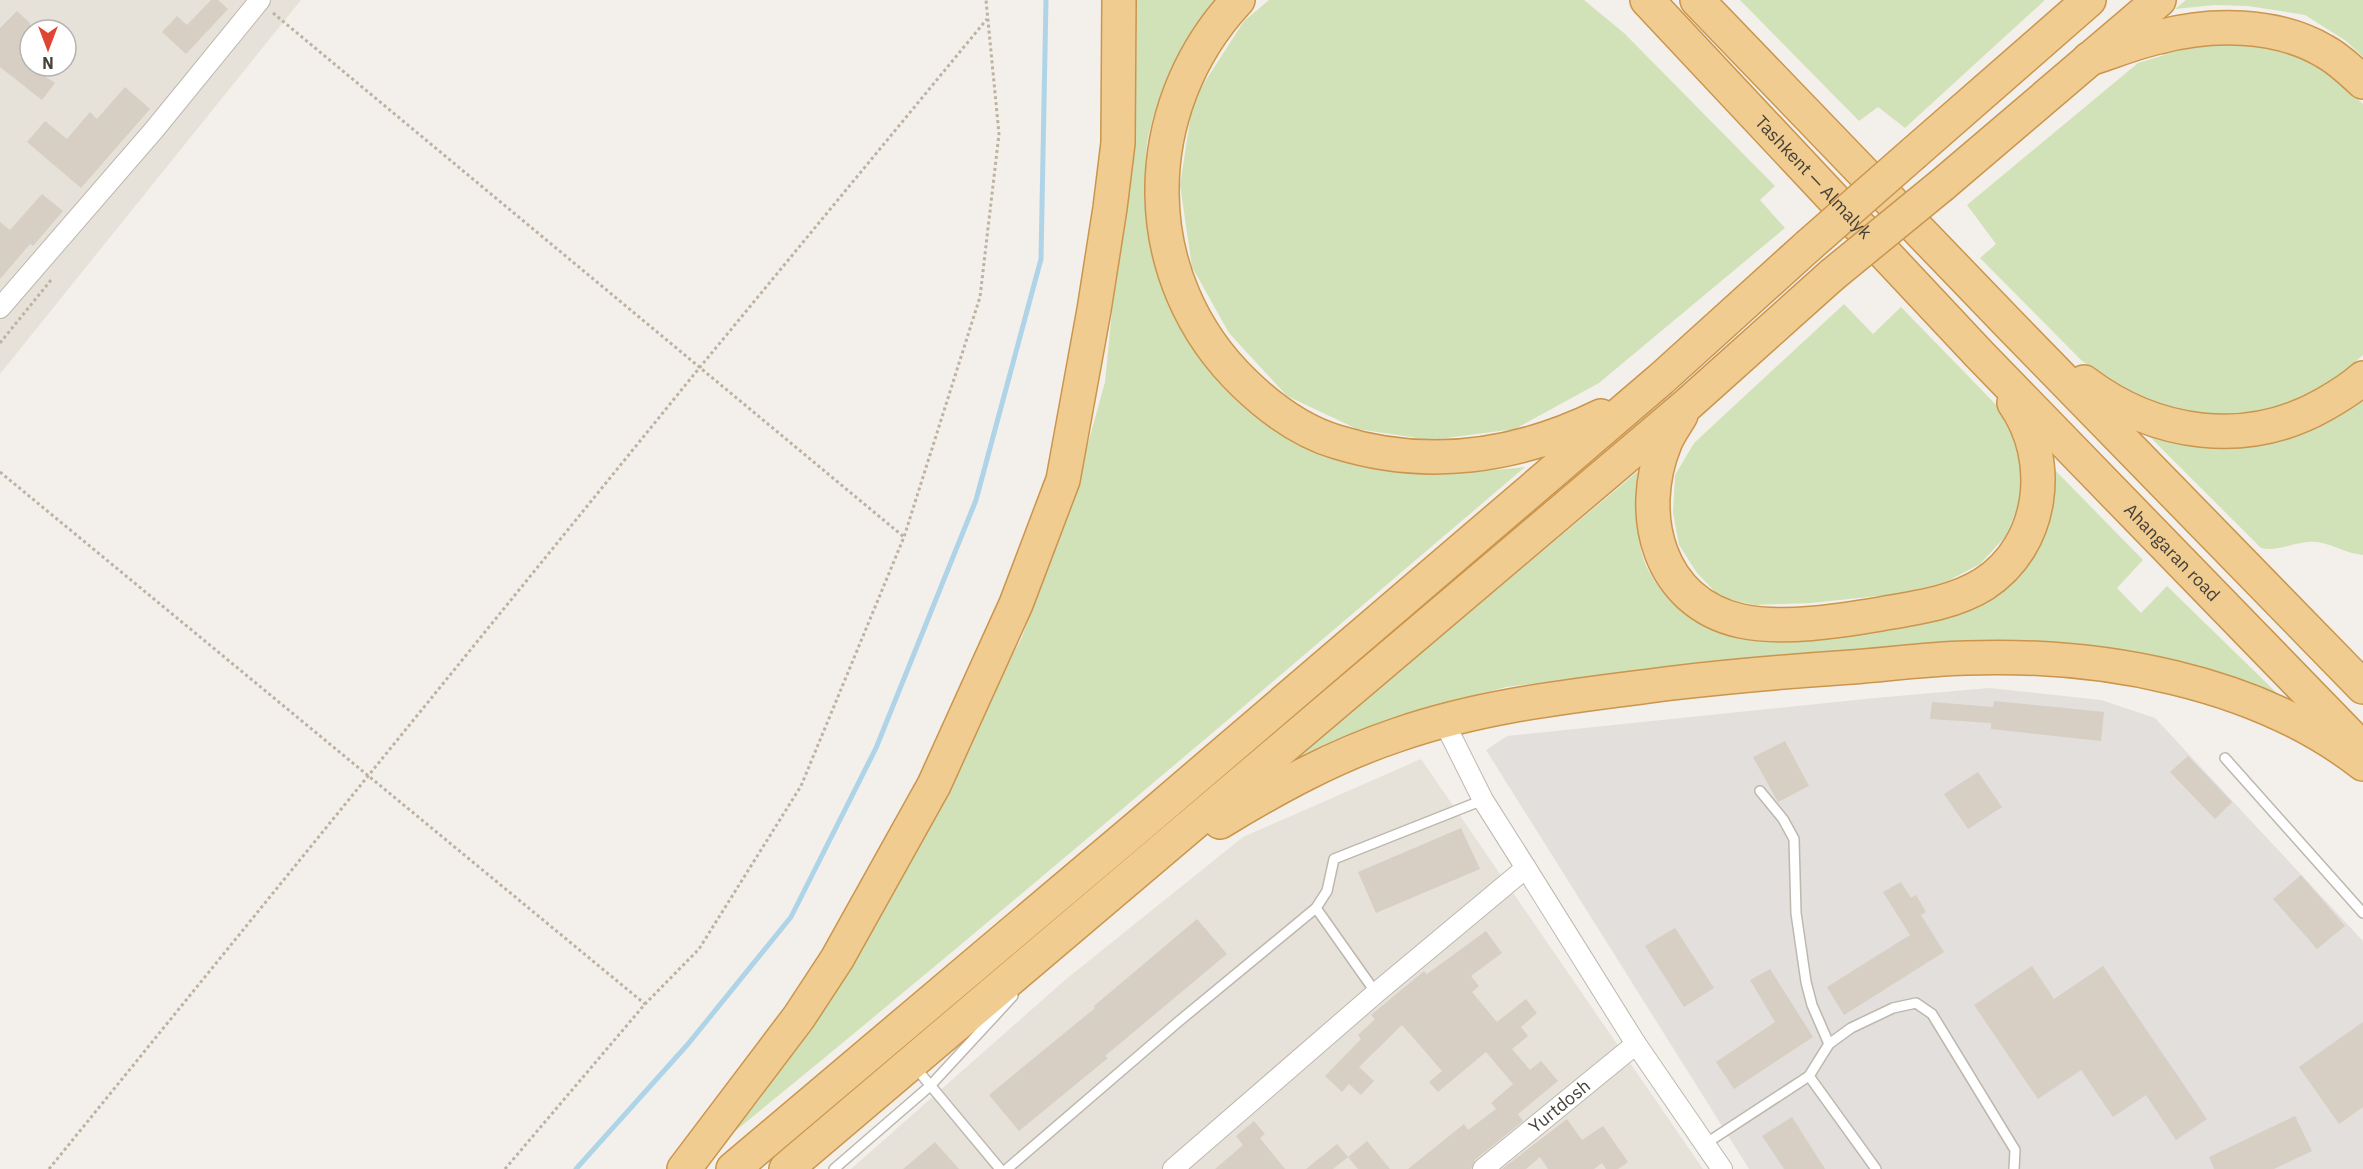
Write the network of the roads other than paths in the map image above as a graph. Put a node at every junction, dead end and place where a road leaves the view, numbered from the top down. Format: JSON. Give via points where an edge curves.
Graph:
{"nodes":[{"id":1,"x":1119,"y":0,"type":"edge"},
{"id":2,"x":1238,"y":0,"type":"edge"},
{"id":3,"x":1628,"y":0,"type":"edge"},
{"id":4,"x":1647,"y":0,"type":"edge"},
{"id":5,"x":1697,"y":0,"type":"edge"},
{"id":6,"x":2089,"y":0,"type":"edge"},
{"id":7,"x":2159,"y":0,"type":"edge"},
{"id":8,"x":265,"y":6,"type":"edge"},
{"id":9,"x":2071,"y":12,"type":"edge"},
{"id":10,"x":1713,"y":13,"type":"edge"},
{"id":11,"x":1696,"y":49,"type":"junction"},
{"id":12,"x":2089,"y":59,"type":"junction"},
{"id":13,"x":2363,"y":82,"type":"edge"},
{"id":14,"x":0,"y":308,"type":"edge"},
{"id":15,"x":2011,"y":327,"type":"junction"},
{"id":16,"x":1980,"y":356,"type":"junction"},
{"id":17,"x":2363,"y":378,"type":"edge"},
{"id":18,"x":1661,"y":379,"type":"junction"},
{"id":19,"x":1688,"y":404,"type":"junction"},
{"id":20,"x":2363,"y":687,"type":"edge"},
{"id":21,"x":1444,"y":722,"type":"junction"},
{"id":22,"x":2363,"y":749,"type":"edge"},
{"id":23,"x":2224,"y":758,"type":"dead end"},
{"id":24,"x":2363,"y":764,"type":"edge"},
{"id":25,"x":1760,"y":791,"type":"dead end"},
{"id":26,"x":1483,"y":800,"type":"junction"},
{"id":27,"x":1526,"y":868,"type":"junction"},
{"id":28,"x":1103,"y":900,"type":"junction"},
{"id":29,"x":1316,"y":908,"type":"junction"},
{"id":30,"x":2363,"y":913,"type":"edge"},
{"id":31,"x":1040,"y":967,"type":"dead end"},
{"id":32,"x":1017,"y":993,"type":"dead end"},
{"id":33,"x":1376,"y":993,"type":"junction"},
{"id":34,"x":1636,"y":1044,"type":"junction"},
{"id":35,"x":1829,"y":1044,"type":"junction"},
{"id":36,"x":920,"y":1074,"type":"junction"},
{"id":37,"x":1809,"y":1076,"type":"junction"},
{"id":38,"x":1705,"y":1144,"type":"junction"},
{"id":39,"x":684,"y":1169,"type":"edge"},
{"id":40,"x":734,"y":1169,"type":"edge"},
{"id":41,"x":786,"y":1169,"type":"edge"},
{"id":42,"x":834,"y":1169,"type":"edge"},
{"id":43,"x":1000,"y":1169,"type":"edge"},
{"id":44,"x":1007,"y":1169,"type":"edge"},
{"id":45,"x":1173,"y":1169,"type":"edge"},
{"id":46,"x":1483,"y":1169,"type":"edge"},
{"id":47,"x":1722,"y":1169,"type":"edge"},
{"id":48,"x":1876,"y":1169,"type":"edge"},
{"id":49,"x":2014,"y":1169,"type":"edge"}],
"edges":[{"from":1,"to":39,"type":"highway","via":[[1118,143],[1110,208],[1065,470],[1055,500],[979,688],[934,785],[875,894],[799,1017]]},
{"from":2,"to":18,"type":"highway","via":[[1202,45],[1169,122],[1162,168],[1162,211],[1169,254],[1192,313],[1229,369],[1261,399],[1298,424],[1335,442],[1418,457],[1460,457],[1502,452],[1576,428],[1612,411]]},
{"from":3,"to":11,"type":"highway"},
{"from":4,"to":11,"type":"highway","name":"Tashkent — Almalyk"},
{"from":5,"to":10,"type":"highway","name":"Tashkent — Almalyk"},
{"from":6,"to":9,"type":"highway"},
{"from":7,"to":12,"type":"highway"},
{"from":8,"to":14,"type":"street"},
{"from":9,"to":18,"type":"highway","bridge":true},
{"from":10,"to":15,"type":"highway","name":"Tashkent — Almalyk"},
{"from":11,"to":16,"type":"highway","name":"Tashkent — Almalyk"},
{"from":12,"to":13,"type":"highway","via":[[2184,31],[2240,28],[2278,34],[2323,50]]},
{"from":12,"to":19,"type":"highway","bridge":true,"via":[[1832,275]]},
{"from":15,"to":17,"type":"highway","via":[[2118,406],[2175,427],[2232,431],[2286,423],[2334,399]]},
{"from":15,"to":20,"type":"highway"},
{"from":16,"to":19,"type":"highway","via":[[2028,427],[2035,449],[2038,487],[2025,537],[2009,564],[1975,589],[1915,608],[1874,615],[1785,624],[1739,621],[1697,601],[1678,585],[1667,568],[1654,530],[1654,486],[1665,443]]},
{"from":16,"to":22,"type":"highway","name":"Ahangaran road"},
{"from":18,"to":40,"type":"highway"},
{"from":19,"to":28,"type":"highway"},
{"from":21,"to":24,"type":"highway","via":[[1494,708],[1722,677],[1964,657],[2053,659],[2134,669],[2210,688],[2315,732]]},
{"from":21,"to":26,"type":"street"},
{"from":21,"to":28,"type":"highway","via":[[1396,735],[1305,773],[1200,834]]},
{"from":23,"to":30,"type":"lane"},
{"from":25,"to":35,"type":"lane","via":[[1794,839],[1796,913],[1806,982]]},
{"from":26,"to":27,"type":"street"},
{"from":26,"to":29,"type":"lane","via":[[1334,860],[1327,891]]},
{"from":27,"to":33,"type":"street"},
{"from":27,"to":34,"type":"street"},
{"from":28,"to":31,"type":"lane"},
{"from":28,"to":36,"type":"highway"},
{"from":29,"to":33,"type":"lane"},
{"from":29,"to":44,"type":"lane"},
{"from":32,"to":36,"type":"lane"},
{"from":33,"to":45,"type":"street"},
{"from":34,"to":38,"type":"street"},
{"from":34,"to":46,"type":"street","name":"Yurtdosh"},
{"from":35,"to":37,"type":"lane"},
{"from":35,"to":49,"type":"lane","via":[[1851,1028],[1893,1008],[1916,1004],[1932,1014],[2015,1150]]},
{"from":36,"to":41,"type":"highway"},
{"from":36,"to":42,"type":"lane"},
{"from":36,"to":43,"type":"lane"},
{"from":37,"to":38,"type":"lane"},
{"from":37,"to":48,"type":"lane"},
{"from":38,"to":47,"type":"street"}]}
